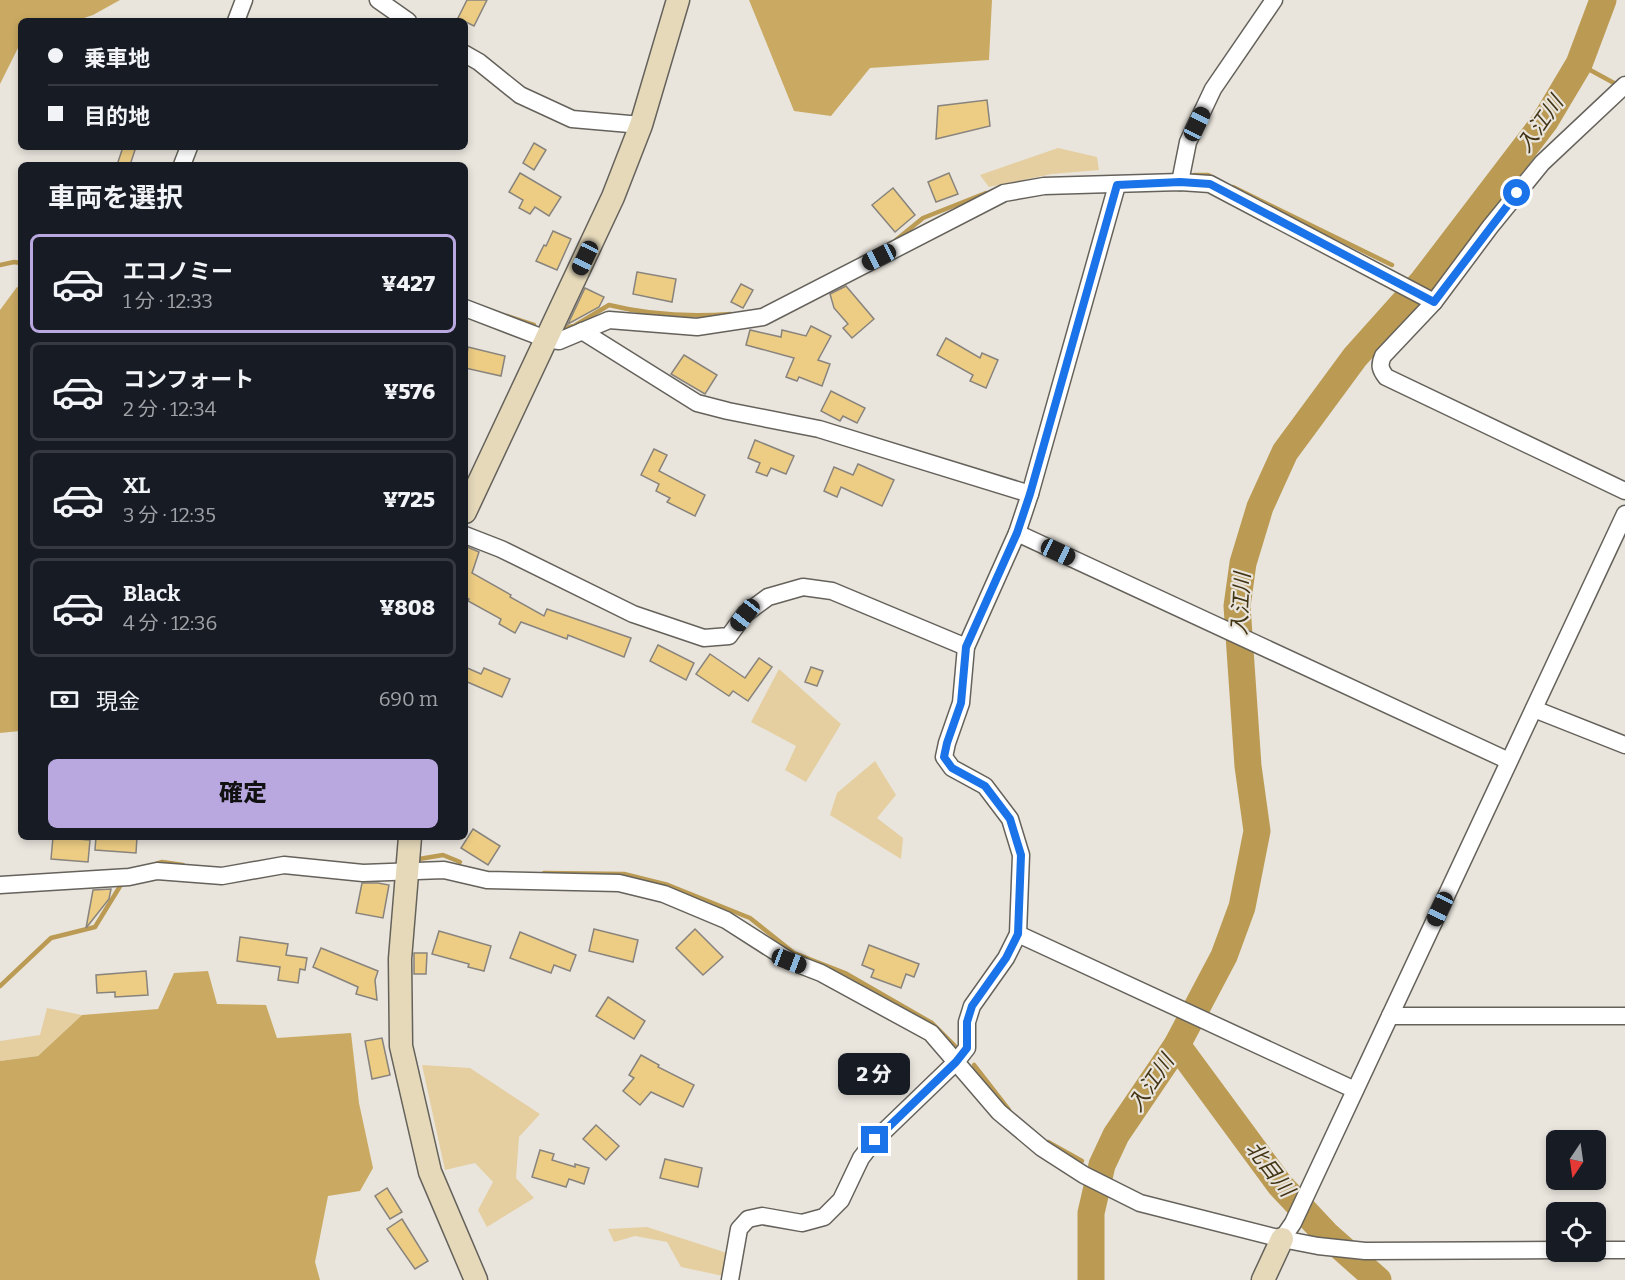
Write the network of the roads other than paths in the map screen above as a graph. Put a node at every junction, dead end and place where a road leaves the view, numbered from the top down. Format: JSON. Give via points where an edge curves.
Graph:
{"nodes":[{"id":1,"x":244,"y":0,"type":"edge"},
{"id":2,"x":378,"y":0,"type":"edge"},
{"id":3,"x":678,"y":0,"type":"edge"},
{"id":4,"x":1274,"y":0,"type":"edge"},
{"id":5,"x":237,"y":18,"type":"edge"},
{"id":6,"x":404,"y":18,"type":"edge"},
{"id":7,"x":468,"y":56,"type":"edge"},
{"id":8,"x":1625,"y":85,"type":"edge"},
{"id":9,"x":641,"y":126,"type":"junction"},
{"id":10,"x":1180,"y":182,"type":"junction"},
{"id":11,"x":1117,"y":185,"type":"junction"},
{"id":12,"x":1430,"y":299,"type":"junction"},
{"id":13,"x":468,"y":309,"type":"edge"},
{"id":14,"x":582,"y":330,"type":"junction"},
{"id":15,"x":546,"y":339,"type":"junction"},
{"id":16,"x":1625,"y":491,"type":"edge"},
{"id":17,"x":1030,"y":494,"type":"junction"},
{"id":18,"x":468,"y":506,"type":"edge"},
{"id":19,"x":1625,"y":514,"type":"edge"},
{"id":20,"x":1017,"y":533,"type":"junction"},
{"id":21,"x":468,"y":536,"type":"edge"},
{"id":22,"x":966,"y":647,"type":"junction"},
{"id":23,"x":1534,"y":709,"type":"junction"},
{"id":24,"x":1625,"y":745,"type":"edge"},
{"id":25,"x":1509,"y":761,"type":"junction"},
{"id":26,"x":410,"y":840,"type":"edge"},
{"id":27,"x":406,"y":872,"type":"junction"},
{"id":28,"x":0,"y":885,"type":"edge"},
{"id":29,"x":1018,"y":934,"type":"junction"},
{"id":30,"x":1390,"y":1016,"type":"junction"},
{"id":31,"x":1625,"y":1016,"type":"edge"},
{"id":32,"x":956,"y":1062,"type":"junction"},
{"id":33,"x":1355,"y":1090,"type":"junction"},
{"id":34,"x":1288,"y":1231,"type":"junction"},
{"id":35,"x":1546,"y":1250,"type":"edge"},
{"id":36,"x":1606,"y":1250,"type":"edge"},
{"id":37,"x":1625,"y":1250,"type":"edge"},
{"id":38,"x":476,"y":1280,"type":"edge"},
{"id":39,"x":730,"y":1280,"type":"edge"},
{"id":40,"x":1263,"y":1280,"type":"edge"}],
"edges":[{"from":1,"to":5,"type":"street"},
{"from":2,"to":6,"type":"street"},
{"from":3,"to":9,"type":"street"},
{"from":4,"to":10,"type":"street","via":[[1214,89],[1188,142]]},
{"from":7,"to":9,"type":"street","via":[[520,95],[572,119]]},
{"from":8,"to":12,"type":"street","via":[[1542,163]]},
{"from":9,"to":15,"type":"street","via":[[614,197]]},
{"from":10,"to":11,"type":"street"},
{"from":10,"to":12,"type":"street","via":[[1210,184]]},
{"from":11,"to":14,"type":"street","via":[[1044,186],[1004,193],[763,317],[697,327],[609,320]]},
{"from":11,"to":17,"type":"street"},
{"from":12,"to":16,"type":"street","via":[[1383,356],[1381,371],[1386,378]]},
{"from":13,"to":15,"type":"street"},
{"from":14,"to":15,"type":"street","via":[[559,341]]},
{"from":14,"to":17,"type":"street","via":[[697,403],[819,429]]},
{"from":15,"to":18,"type":"street"},
{"from":17,"to":20,"type":"street"},
{"from":19,"to":23,"type":"street"},
{"from":20,"to":22,"type":"street"},
{"from":20,"to":25,"type":"street"},
{"from":21,"to":22,"type":"street","via":[[633,614],[705,638],[729,636],[745,615],[768,597],[803,587],[832,591]]},
{"from":22,"to":29,"type":"street","via":[[961,703],[944,757],[952,768],[985,786],[1010,819],[1021,855]]},
{"from":23,"to":24,"type":"street"},
{"from":23,"to":25,"type":"street"},
{"from":25,"to":30,"type":"street"},
{"from":26,"to":27,"type":"street"},
{"from":27,"to":28,"type":"street","via":[[363,873],[284,865],[222,876],[157,872]]},
{"from":27,"to":32,"type":"street","via":[[444,870],[487,880],[619,883],[664,894],[726,920],[789,961],[821,973],[931,1033]]},
{"from":27,"to":38,"type":"street","via":[[400,959],[401,1046],[430,1172]]},
{"from":29,"to":32,"type":"street","via":[[972,1006],[967,1022],[967,1048]]},
{"from":29,"to":33,"type":"street"},
{"from":30,"to":31,"type":"street"},
{"from":30,"to":33,"type":"street"},
{"from":32,"to":34,"type":"street","via":[[999,1112],[1042,1148],[1113,1191],[1140,1203]]},
{"from":32,"to":39,"type":"street","via":[[875,1140],[861,1158],[841,1200],[824,1216],[802,1223],[762,1216],[748,1219],[738,1229]]},
{"from":33,"to":34,"type":"street"},
{"from":34,"to":35,"type":"street","via":[[1318,1246],[1365,1251]]},
{"from":34,"to":40,"type":"street"},
{"from":36,"to":37,"type":"street"}]}
